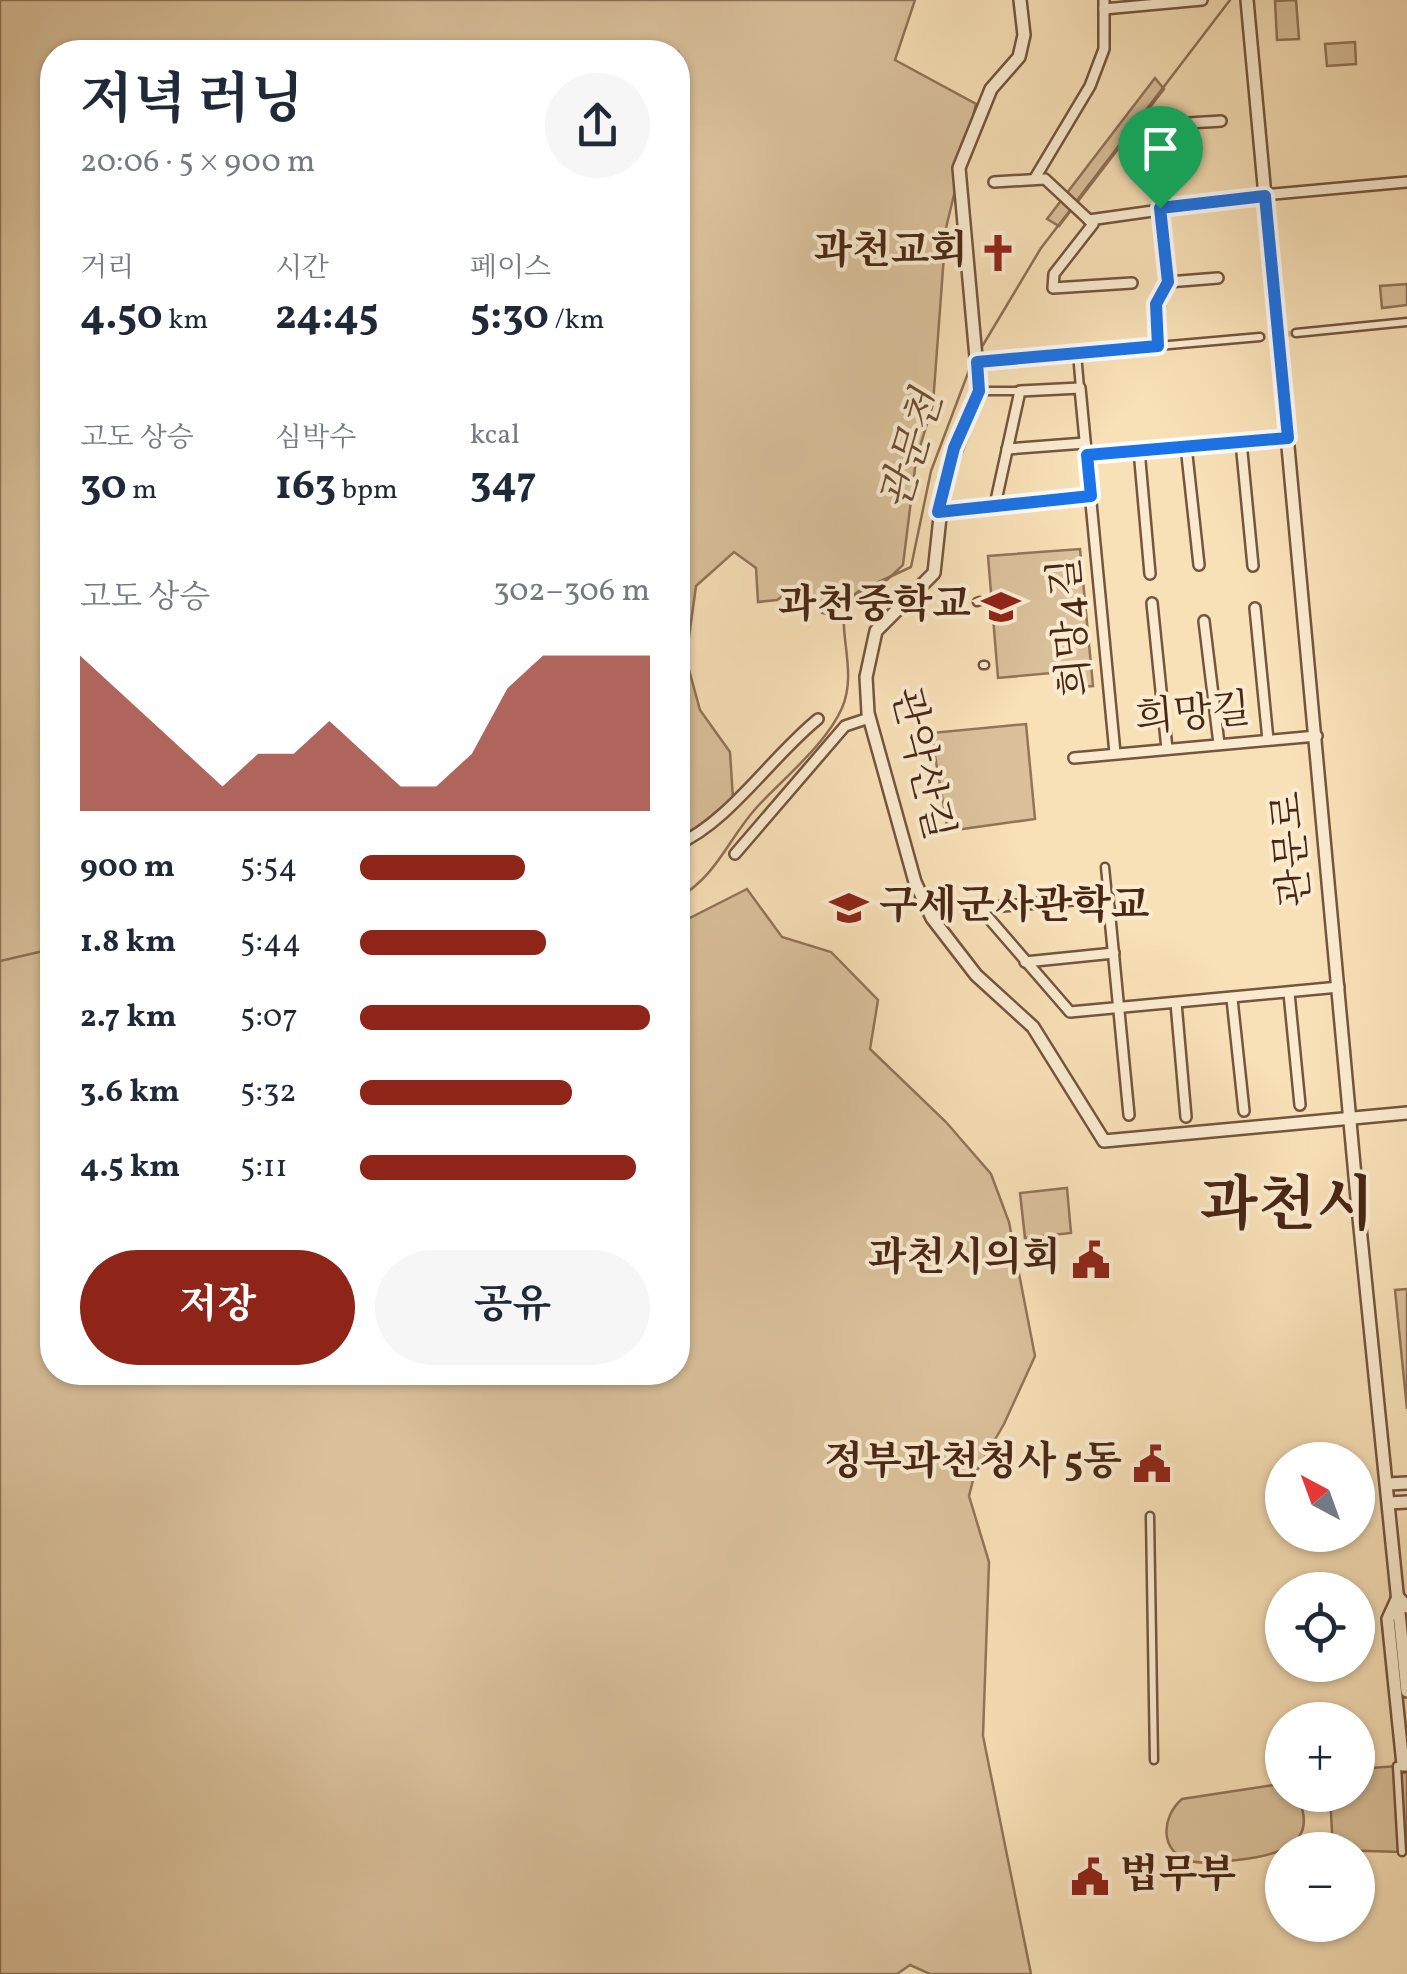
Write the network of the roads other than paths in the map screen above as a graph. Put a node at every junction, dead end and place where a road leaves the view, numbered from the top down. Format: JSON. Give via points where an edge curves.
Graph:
{"nodes":[{"id":1,"x":1020,"y":0,"type":"edge"},
{"id":2,"x":1202,"y":0,"type":"edge"},
{"id":3,"x":1247,"y":0,"type":"edge"},
{"id":4,"x":1104,"y":4,"type":"edge"},
{"id":5,"x":1221,"y":122,"type":"dead end"},
{"id":6,"x":1034,"y":178,"type":"junction"},
{"id":7,"x":994,"y":182,"type":"dead end"},
{"id":8,"x":1407,"y":182,"type":"edge"},
{"id":9,"x":1265,"y":196,"type":"junction"},
{"id":10,"x":1160,"y":208,"type":"junction"},
{"id":11,"x":1089,"y":220,"type":"junction"},
{"id":12,"x":1218,"y":278,"type":"dead end"},
{"id":13,"x":1168,"y":282,"type":"junction"},
{"id":14,"x":1132,"y":284,"type":"dead end"},
{"id":15,"x":1157,"y":321,"type":"joint"},
{"id":16,"x":1407,"y":322,"type":"edge"},
{"id":17,"x":1296,"y":333,"type":"tunnel mouth"},
{"id":18,"x":1260,"y":336,"type":"tunnel mouth"},
{"id":19,"x":1158,"y":346,"type":"junction"},
{"id":20,"x":1077,"y":353,"type":"junction"},
{"id":21,"x":977,"y":362,"type":"junction"},
{"id":22,"x":1080,"y":388,"type":"junction"},
{"id":23,"x":979,"y":391,"type":"junction"},
{"id":24,"x":1020,"y":391,"type":"junction"},
{"id":25,"x":1288,"y":438,"type":"junction"},
{"id":26,"x":1085,"y":442,"type":"junction"},
{"id":27,"x":1241,"y":442,"type":"junction"},
{"id":28,"x":1186,"y":446,"type":"junction"},
{"id":29,"x":1007,"y":449,"type":"junction"},
{"id":30,"x":1139,"y":450,"type":"junction"},
{"id":31,"x":1087,"y":455,"type":"junction"},
{"id":32,"x":1091,"y":496,"type":"junction"},
{"id":33,"x":995,"y":505,"type":"junction"},
{"id":34,"x":938,"y":512,"type":"junction"},
{"id":35,"x":1200,"y":566,"type":"dead end"},
{"id":36,"x":1253,"y":566,"type":"dead end"},
{"id":37,"x":1150,"y":574,"type":"dead end"},
{"id":38,"x":1152,"y":603,"type":"dead end"},
{"id":39,"x":1255,"y":608,"type":"dead end"},
{"id":40,"x":1204,"y":622,"type":"dead end"},
{"id":41,"x":869,"y":718,"type":"junction"},
{"id":42,"x":818,"y":719,"type":"dead end"},
{"id":43,"x":1317,"y":736,"type":"junction"},
{"id":44,"x":1268,"y":740,"type":"junction"},
{"id":45,"x":1219,"y":744,"type":"junction"},
{"id":46,"x":1167,"y":749,"type":"junction"},
{"id":47,"x":1115,"y":753,"type":"junction"},
{"id":48,"x":1074,"y":758,"type":"dead end"},
{"id":49,"x":690,"y":839,"type":"edge"},
{"id":50,"x":735,"y":854,"type":"dead end"},
{"id":51,"x":1105,"y":867,"type":"dead end"},
{"id":52,"x":1108,"y":897,"type":"junction"},
{"id":53,"x":1114,"y":953,"type":"junction"},
{"id":54,"x":1025,"y":962,"type":"junction"},
{"id":55,"x":1339,"y":988,"type":"junction"},
{"id":56,"x":1290,"y":993,"type":"junction"},
{"id":57,"x":1232,"y":998,"type":"junction"},
{"id":58,"x":1176,"y":1003,"type":"junction"},
{"id":59,"x":1119,"y":1008,"type":"junction"},
{"id":60,"x":1300,"y":1105,"type":"dead end"},
{"id":61,"x":1244,"y":1111,"type":"dead end"},
{"id":62,"x":1407,"y":1113,"type":"edge"},
{"id":63,"x":1129,"y":1116,"type":"dead end"},
{"id":64,"x":1186,"y":1118,"type":"dead end"},
{"id":65,"x":1352,"y":1119,"type":"junction"},
{"id":66,"x":1407,"y":1483,"type":"edge"},
{"id":67,"x":1388,"y":1484,"type":"junction"},
{"id":68,"x":1407,"y":1502,"type":"edge"},
{"id":69,"x":1389,"y":1503,"type":"junction"},
{"id":70,"x":1150,"y":1516,"type":"dead end"},
{"id":71,"x":1402,"y":1602,"type":"edge"},
{"id":72,"x":1407,"y":1691,"type":"edge"},
{"id":73,"x":1154,"y":1760,"type":"dead end"},
{"id":74,"x":1402,"y":1765,"type":"edge"},
{"id":75,"x":1402,"y":1852,"type":"dead end"}],
"edges":[{"from":1,"to":21,"type":"street","name":"관악산길","via":[[1019,57],[990,89],[959,168]]},
{"from":2,"to":4,"type":"street"},
{"from":3,"to":9,"type":"street","name":"관문로"},
{"from":4,"to":6,"type":"street","via":[[1104,49],[1090,86]]},
{"from":5,"to":10,"type":"street","via":[[1163,127],[1152,136]]},
{"from":6,"to":7,"type":"street"},
{"from":6,"to":11,"type":"street","via":[[1045,178]]},
{"from":8,"to":9,"type":"street"},
{"from":9,"to":10,"type":"street"},
{"from":9,"to":25,"type":"street","name":"관문로"},
{"from":10,"to":11,"type":"street"},
{"from":10,"to":13,"type":"street"},
{"from":11,"to":14,"type":"street","via":[[1093,224],[1054,274],[1053,288]]},
{"from":12,"to":13,"type":"street"},
{"from":13,"to":15,"type":"street","via":[[1156,304]]},
{"from":15,"to":19,"type":"street"},
{"from":16,"to":17,"type":"street"},
{"from":18,"to":19,"type":"street"},
{"from":19,"to":20,"type":"street"},
{"from":20,"to":21,"type":"street"},
{"from":20,"to":22,"type":"street","name":"희망4길"},
{"from":21,"to":23,"type":"street","name":"관악산길"},
{"from":22,"to":24,"type":"street"},
{"from":22,"to":26,"type":"street","name":"희망4길"},
{"from":23,"to":24,"type":"street"},
{"from":23,"to":34,"type":"street","name":"관악산길","via":[[954,448]]},
{"from":24,"to":29,"type":"street"},
{"from":25,"to":27,"type":"street"},
{"from":25,"to":43,"type":"street","name":"관문로"},
{"from":26,"to":29,"type":"street"},
{"from":26,"to":31,"type":"street","name":"희망4길"},
{"from":27,"to":28,"type":"street"},
{"from":27,"to":36,"type":"street"},
{"from":28,"to":30,"type":"street"},
{"from":28,"to":35,"type":"street"},
{"from":29,"to":33,"type":"street"},
{"from":30,"to":31,"type":"street"},
{"from":30,"to":37,"type":"street"},
{"from":31,"to":32,"type":"street","name":"희망4길"},
{"from":32,"to":33,"type":"street","name":"희망4길"},
{"from":32,"to":47,"type":"street","name":"희망4길"},
{"from":33,"to":34,"type":"street"},
{"from":34,"to":41,"type":"street","name":"관악산길","via":[[934,573],[876,631]]},
{"from":38,"to":46,"type":"street"},
{"from":39,"to":44,"type":"street"},
{"from":40,"to":45,"type":"street"},
{"from":41,"to":50,"type":"street","via":[[844,726]]},
{"from":41,"to":65,"type":"street","name":"관악산길","via":[[915,882],[932,918],[976,975],[1033,1027],[1104,1141]]},
{"from":42,"to":49,"type":"street"},
{"from":43,"to":44,"type":"street","name":"희망길"},
{"from":43,"to":55,"type":"street","name":"관문로"},
{"from":44,"to":45,"type":"street","name":"희망길"},
{"from":45,"to":46,"type":"street","name":"희망길"},
{"from":46,"to":47,"type":"street","name":"희망길"},
{"from":47,"to":48,"type":"street","name":"희망길"},
{"from":51,"to":52,"type":"street"},
{"from":52,"to":53,"type":"street"},
{"from":52,"to":54,"type":"street","via":[[980,908]]},
{"from":53,"to":54,"type":"street"},
{"from":53,"to":59,"type":"street"},
{"from":54,"to":59,"type":"street","via":[[1070,1012]]},
{"from":55,"to":56,"type":"street"},
{"from":55,"to":65,"type":"street","name":"관문로"},
{"from":56,"to":57,"type":"street"},
{"from":56,"to":60,"type":"street"},
{"from":57,"to":58,"type":"street"},
{"from":57,"to":61,"type":"street"},
{"from":58,"to":59,"type":"street"},
{"from":58,"to":64,"type":"street"},
{"from":59,"to":63,"type":"street"},
{"from":62,"to":65,"type":"street"},
{"from":65,"to":67,"type":"street","name":"관문로"},
{"from":66,"to":67,"type":"street"},
{"from":67,"to":69,"type":"street","name":"관문로"},
{"from":68,"to":69,"type":"street"},
{"from":69,"to":71,"type":"street","name":"관문로"},
{"from":70,"to":73,"type":"street"},
{"from":71,"to":72,"type":"street","name":"관문로"},
{"from":71,"to":74,"type":"street","via":[[1388,1619]]},
{"from":74,"to":75,"type":"street"}]}
